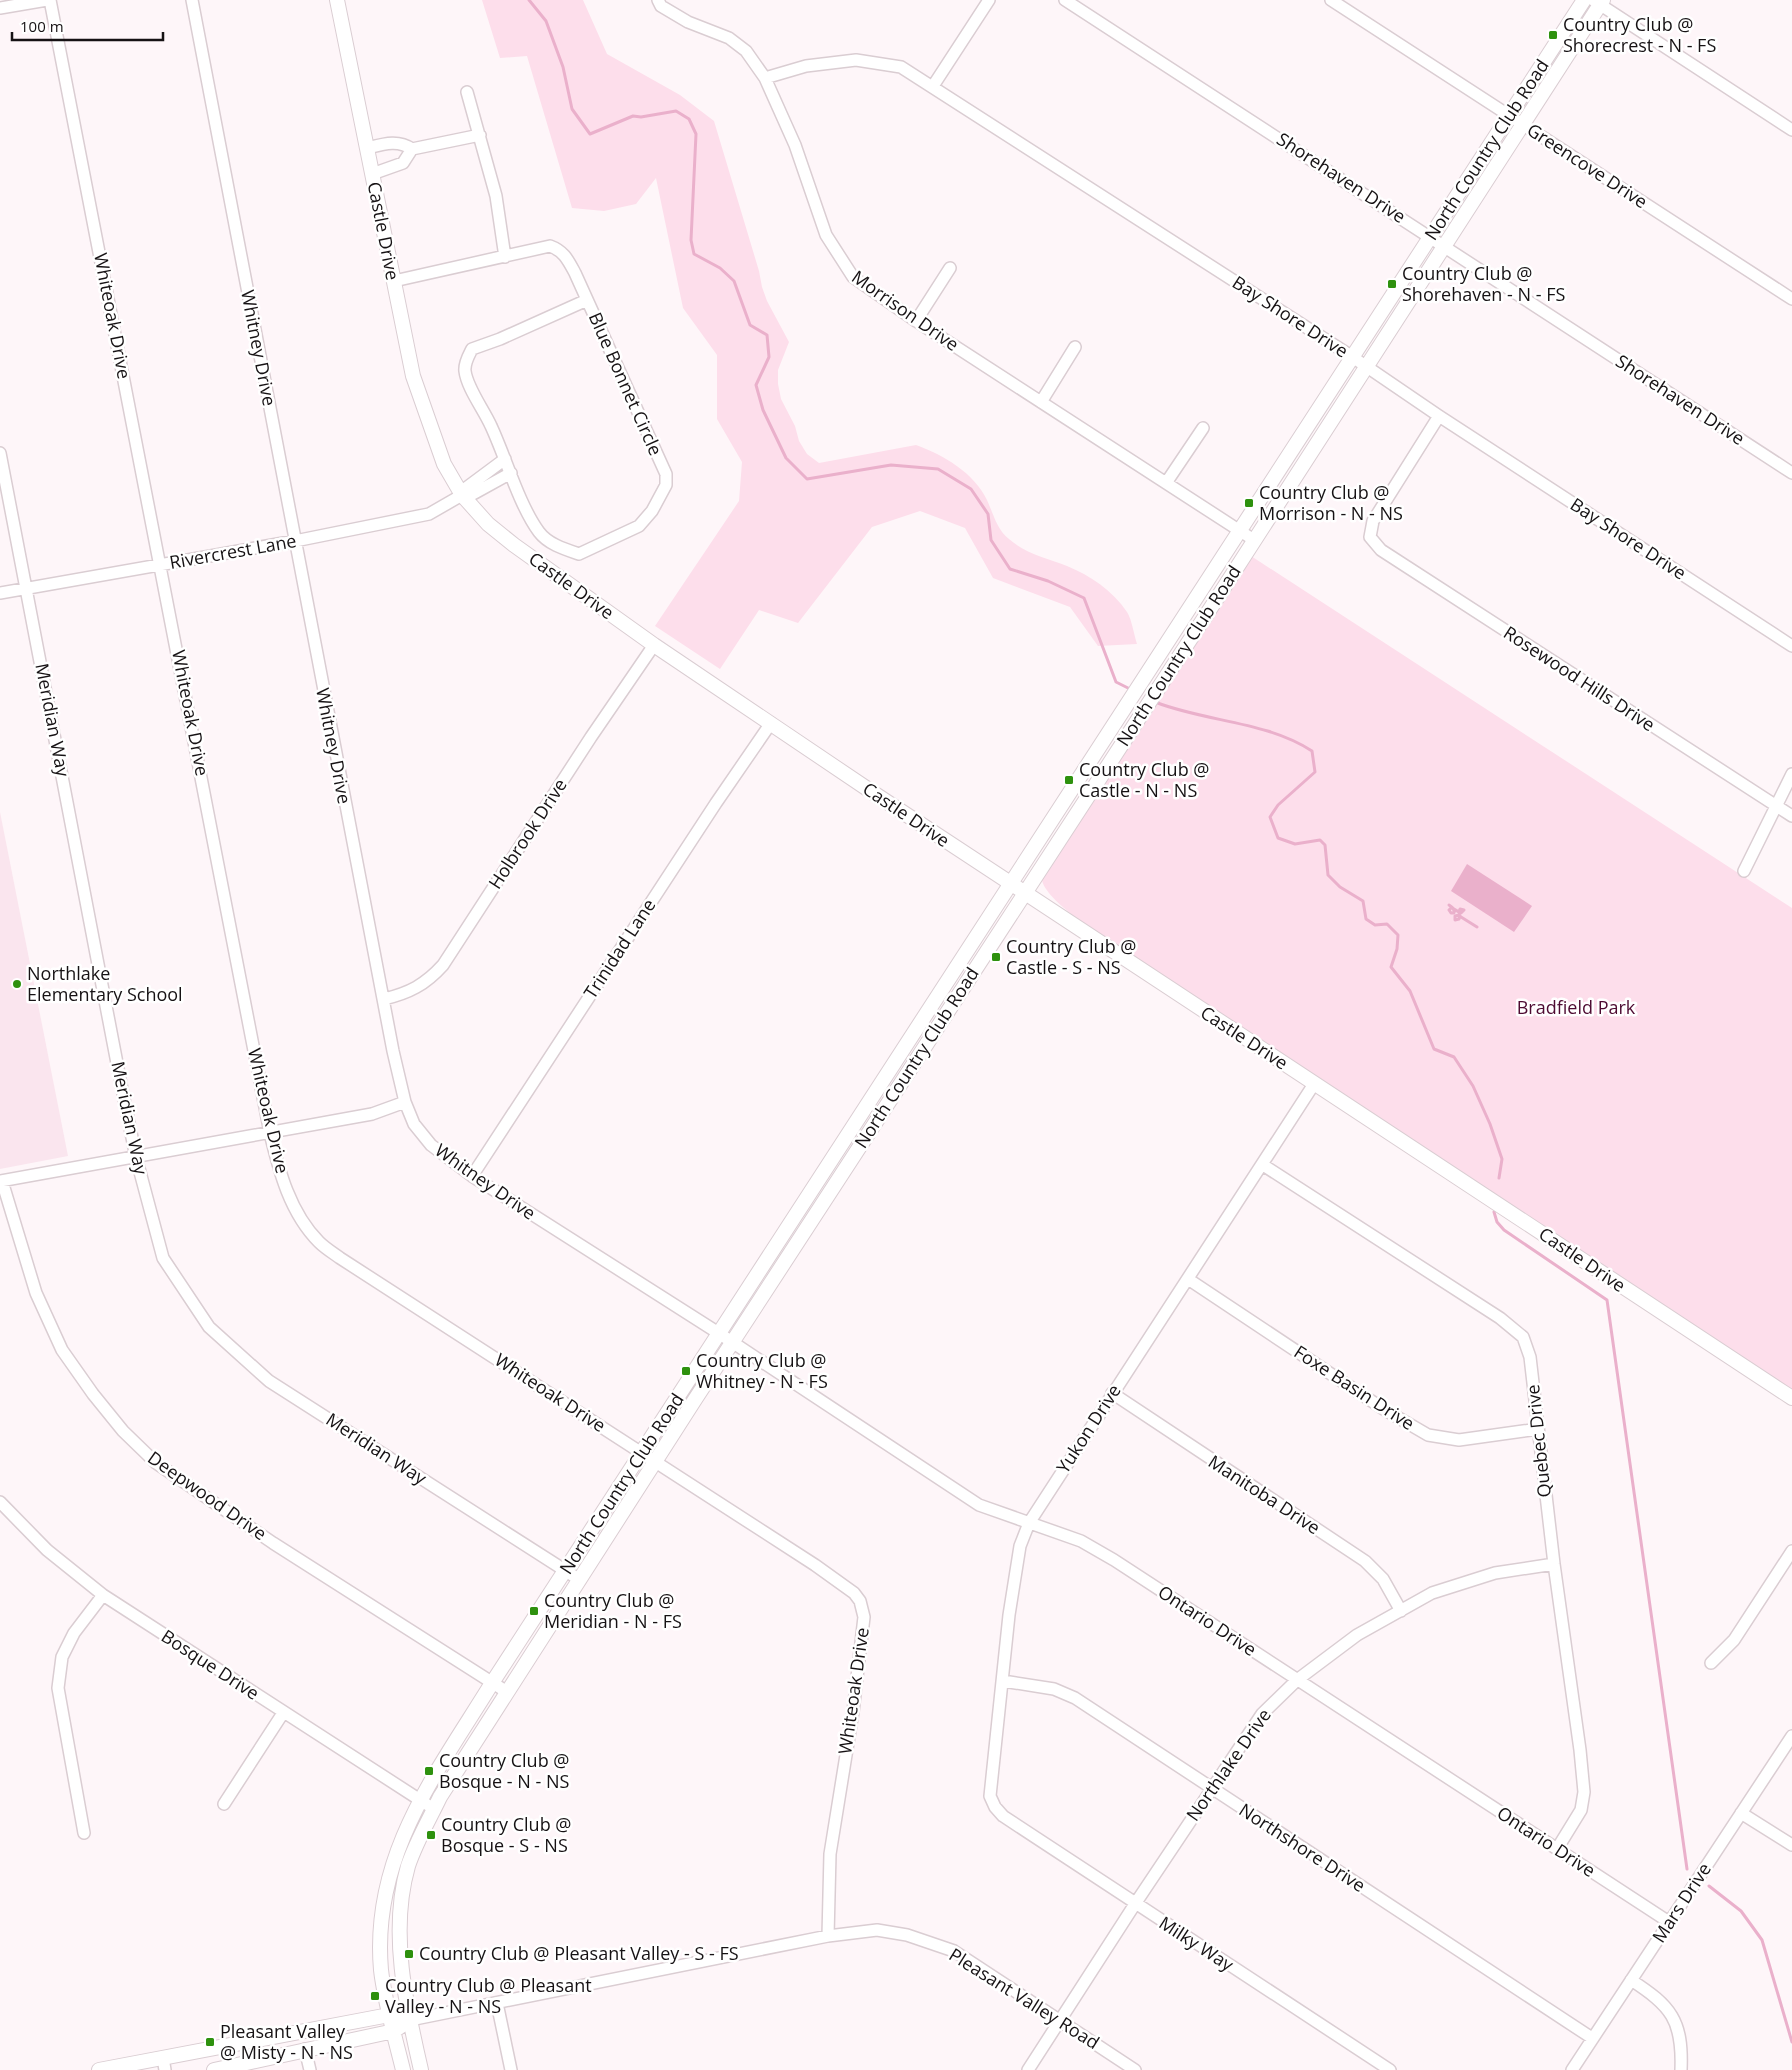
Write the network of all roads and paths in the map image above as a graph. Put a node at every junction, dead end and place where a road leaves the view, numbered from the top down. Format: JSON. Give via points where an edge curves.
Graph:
{"nodes":[{"id":1,"x":49,"y":0,"type":"edge"},
{"id":2,"x":192,"y":0,"type":"edge"},
{"id":3,"x":337,"y":0,"type":"edge"},
{"id":4,"x":658,"y":0,"type":"edge"},
{"id":5,"x":989,"y":0,"type":"edge"},
{"id":6,"x":1065,"y":0,"type":"edge"},
{"id":7,"x":1331,"y":0,"type":"edge"},
{"id":8,"x":1584,"y":0,"type":"edge"},
{"id":9,"x":1599,"y":2,"type":"edge"},
{"id":10,"x":0,"y":8,"type":"edge"},
{"id":11,"x":764,"y":78,"type":"junction"},
{"id":12,"x":932,"y":86,"type":"junction"},
{"id":13,"x":468,"y":92,"type":"dead end"},
{"id":14,"x":1509,"y":116,"type":"junction"},
{"id":15,"x":1523,"y":124,"type":"junction"},
{"id":16,"x":1792,"y":130,"type":"edge"},
{"id":17,"x":480,"y":135,"type":"junction"},
{"id":18,"x":367,"y":148,"type":"junction"},
{"id":19,"x":412,"y":149,"type":"junction"},
{"id":20,"x":372,"y":174,"type":"junction"},
{"id":21,"x":1431,"y":236,"type":"junction"},
{"id":22,"x":1444,"y":246,"type":"junction"},
{"id":23,"x":505,"y":257,"type":"junction"},
{"id":24,"x":950,"y":268,"type":"dead end"},
{"id":25,"x":394,"y":281,"type":"junction"},
{"id":26,"x":1792,"y":299,"type":"edge"},
{"id":27,"x":587,"y":300,"type":"junction"},
{"id":28,"x":916,"y":321,"type":"junction"},
{"id":29,"x":1075,"y":347,"type":"dead end"},
{"id":30,"x":1351,"y":356,"type":"junction"},
{"id":31,"x":1366,"y":366,"type":"junction"},
{"id":32,"x":1041,"y":402,"type":"junction"},
{"id":33,"x":1439,"y":416,"type":"junction"},
{"id":34,"x":1202,"y":428,"type":"dead end"},
{"id":35,"x":0,"y":453,"type":"edge"},
{"id":36,"x":505,"y":459,"type":"junction"},
{"id":37,"x":511,"y":473,"type":"junction"},
{"id":38,"x":1792,"y":473,"type":"edge"},
{"id":39,"x":1166,"y":483,"type":"junction"},
{"id":40,"x":462,"y":496,"type":"junction"},
{"id":41,"x":1239,"y":531,"type":"junction"},
{"id":42,"x":1254,"y":540,"type":"junction"},
{"id":43,"x":295,"y":541,"type":"junction"},
{"id":44,"x":161,"y":565,"type":"junction"},
{"id":45,"x":27,"y":588,"type":"junction"},
{"id":46,"x":0,"y":593,"type":"edge"},
{"id":47,"x":1182,"y":618,"type":"junction"},
{"id":48,"x":1197,"y":628,"type":"junction"},
{"id":49,"x":654,"y":645,"type":"junction"},
{"id":50,"x":1792,"y":646,"type":"edge"},
{"id":51,"x":771,"y":724,"type":"junction"},
{"id":52,"x":1792,"y":774,"type":"edge"},
{"id":53,"x":1776,"y":805,"type":"junction"},
{"id":54,"x":1792,"y":816,"type":"edge"},
{"id":55,"x":1744,"y":871,"type":"dead end"},
{"id":56,"x":1010,"y":884,"type":"junction"},
{"id":57,"x":1024,"y":893,"type":"junction"},
{"id":58,"x":384,"y":999,"type":"junction"},
{"id":59,"x":1314,"y":1084,"type":"junction"},
{"id":60,"x":871,"y":1099,"type":"junction"},
{"id":61,"x":405,"y":1102,"type":"junction"},
{"id":62,"x":885,"y":1108,"type":"junction"},
{"id":63,"x":270,"y":1133,"type":"junction"},
{"id":64,"x":136,"y":1157,"type":"junction"},
{"id":65,"x":1263,"y":1164,"type":"junction"},
{"id":66,"x":472,"y":1176,"type":"junction"},
{"id":67,"x":1,"y":1181,"type":"edge"},
{"id":68,"x":1188,"y":1279,"type":"junction"},
{"id":69,"x":720,"y":1334,"type":"junction"},
{"id":70,"x":733,"y":1343,"type":"junction"},
{"id":71,"x":1112,"y":1394,"type":"junction"},
{"id":72,"x":1792,"y":1398,"type":"edge"},
{"id":73,"x":1538,"y":1429,"type":"junction"},
{"id":74,"x":642,"y":1453,"type":"junction"},
{"id":75,"x":656,"y":1462,"type":"junction"},
{"id":76,"x":0,"y":1502,"type":"edge"},
{"id":77,"x":1029,"y":1523,"type":"junction"},
{"id":78,"x":1792,"y":1551,"type":"edge"},
{"id":79,"x":1554,"y":1564,"type":"junction"},
{"id":80,"x":566,"y":1570,"type":"junction"},
{"id":81,"x":580,"y":1580,"type":"junction"},
{"id":82,"x":103,"y":1595,"type":"junction"},
{"id":83,"x":1401,"y":1611,"type":"junction"},
{"id":84,"x":1711,"y":1663,"type":"dead end"},
{"id":85,"x":1297,"y":1680,"type":"junction"},
{"id":86,"x":1003,"y":1681,"type":"junction"},
{"id":87,"x":492,"y":1683,"type":"junction"},
{"id":88,"x":507,"y":1692,"type":"junction"},
{"id":89,"x":284,"y":1713,"type":"junction"},
{"id":90,"x":1792,"y":1736,"type":"edge"},
{"id":91,"x":1212,"y":1789,"type":"junction"},
{"id":92,"x":419,"y":1800,"type":"junction"},
{"id":93,"x":224,"y":1804,"type":"dead end"},
{"id":94,"x":434,"y":1809,"type":"junction"},
{"id":95,"x":1741,"y":1813,"type":"junction"},
{"id":96,"x":1003,"y":1816,"type":"joint"},
{"id":97,"x":84,"y":1833,"type":"dead end"},
{"id":98,"x":1792,"y":1845,"type":"edge"},
{"id":99,"x":1557,"y":1849,"type":"junction"},
{"id":100,"x":1135,"y":1904,"type":"junction"},
{"id":101,"x":1669,"y":1922,"type":"junction"},
{"id":102,"x":828,"y":1936,"type":"junction"},
{"id":103,"x":1631,"y":1980,"type":"junction"},
{"id":104,"x":498,"y":2003,"type":"junction"},
{"id":105,"x":390,"y":2015,"type":"junction"},
{"id":106,"x":410,"y":2020,"type":"junction"},
{"id":107,"x":1059,"y":2020,"type":"junction"},
{"id":108,"x":394,"y":2031,"type":"junction"},
{"id":109,"x":1592,"y":2038,"type":"junction"},
{"id":110,"x":305,"y":2049,"type":"junction"},
{"id":111,"x":164,"y":2064,"type":"edge"},
{"id":112,"x":99,"y":2070,"type":"edge"},
{"id":113,"x":214,"y":2070,"type":"edge"},
{"id":114,"x":310,"y":2070,"type":"edge"},
{"id":115,"x":403,"y":2070,"type":"edge"},
{"id":116,"x":420,"y":2070,"type":"edge"},
{"id":117,"x":511,"y":2070,"type":"edge"},
{"id":118,"x":1028,"y":2070,"type":"edge"},
{"id":119,"x":1135,"y":2070,"type":"edge"},
{"id":120,"x":1390,"y":2070,"type":"edge"},
{"id":121,"x":1572,"y":2070,"type":"edge"},
{"id":122,"x":1681,"y":2070,"type":"edge"}],
"edges":[{"from":1,"to":10,"type":"street"},
{"from":1,"to":44,"type":"street","name":"Whiteoak Drive"},
{"from":2,"to":43,"type":"street","name":"Whitney Drive"},
{"from":3,"to":18,"type":"main road","name":"Castle Drive"},
{"from":4,"to":11,"type":"street","name":"Morrison Drive","via":[[661,6],[688,22],[735,42],[746,51]]},
{"from":5,"to":12,"type":"street"},
{"from":6,"to":21,"type":"street","name":"Shorehaven Drive"},
{"from":7,"to":14,"type":"street","name":"Greencove Drive"},
{"from":8,"to":14,"type":"main road","name":"North Country Club Road"},
{"from":9,"to":15,"type":"main road","name":"North Country Club Road"},
{"from":9,"to":16,"type":"street"},
{"from":11,"to":12,"type":"street","name":"Bay Shore Drive","via":[[806,66],[856,60],[901,67]]},
{"from":11,"to":28,"type":"street","name":"Morrison Drive","via":[[795,145],[826,235],[848,272]]},
{"from":12,"to":30,"type":"street","name":"Bay Shore Drive"},
{"from":13,"to":17,"type":"street"},
{"from":14,"to":15,"type":"street","name":"Greencove Drive"},
{"from":14,"to":21,"type":"main road","name":"North Country Club Road"},
{"from":15,"to":22,"type":"main road","name":"North Country Club Road"},
{"from":15,"to":26,"type":"street","name":"Greencove Drive"},
{"from":17,"to":19,"type":"street"},
{"from":17,"to":23,"type":"street","via":[[496,196]]},
{"from":18,"to":19,"type":"street","via":[[404,143]]},
{"from":18,"to":20,"type":"main road","name":"Castle Drive"},
{"from":19,"to":20,"type":"street","via":[[403,163]]},
{"from":20,"to":25,"type":"main road","name":"Castle Drive"},
{"from":21,"to":22,"type":"street","name":"Shorehaven Drive"},
{"from":21,"to":30,"type":"main road","name":"North Country Club Road"},
{"from":22,"to":31,"type":"main road","name":"North Country Club Road"},
{"from":22,"to":38,"type":"street","name":"Shorehaven Drive"},
{"from":23,"to":25,"type":"street"},
{"from":23,"to":27,"type":"street","via":[[550,246],[559,250],[566,255]]},
{"from":24,"to":28,"type":"street"},
{"from":25,"to":40,"type":"main road","name":"Castle Drive","via":[[413,376],[444,464]]},
{"from":27,"to":36,"type":"street","name":"Blue Bonnet Circle","via":[[472,349],[467,358],[465,370],[468,379]]},
{"from":27,"to":37,"type":"street","name":"Blue Bonnet Circle","via":[[666,474],[666,485],[640,526],[579,554],[547,540],[540,532]]},
{"from":28,"to":32,"type":"street","name":"Morrison Drive"},
{"from":29,"to":32,"type":"street"},
{"from":30,"to":31,"type":"street","name":"Bay Shore Drive"},
{"from":30,"to":41,"type":"main road","name":"North Country Club Road"},
{"from":31,"to":33,"type":"street","name":"Bay Shore Drive"},
{"from":31,"to":42,"type":"main road","name":"North Country Club Road"},
{"from":32,"to":39,"type":"street","name":"Morrison Drive"},
{"from":33,"to":50,"type":"street","name":"Bay Shore Drive"},
{"from":33,"to":53,"type":"street","name":"Rosewood Hills Drive","via":[[1373,521],[1370,538],[1396,561]]},
{"from":34,"to":39,"type":"street"},
{"from":35,"to":45,"type":"street","name":"Meridian Way"},
{"from":36,"to":37,"type":"street","name":"Blue Bonnet Circle"},
{"from":36,"to":40,"type":"street","via":[[466,488]]},
{"from":37,"to":40,"type":"street","via":[[471,495]]},
{"from":39,"to":41,"type":"street","name":"Morrison Drive"},
{"from":40,"to":43,"type":"street","name":"Rivercrest Lane","via":[[428,514]]},
{"from":40,"to":49,"type":"main road","name":"Castle Drive","via":[[488,524],[514,545]]},
{"from":41,"to":42,"type":"street","name":"Morrison Drive"},
{"from":41,"to":47,"type":"main road","name":"North Country Club Road"},
{"from":42,"to":48,"type":"main road","name":"North Country Club Road"},
{"from":43,"to":44,"type":"street","name":"Rivercrest Lane"},
{"from":43,"to":58,"type":"street","name":"Whitney Drive"},
{"from":44,"to":45,"type":"street","name":"Rivercrest Lane"},
{"from":44,"to":63,"type":"street","name":"Whiteoak Drive"},
{"from":45,"to":46,"type":"street","name":"Rivercrest Lane"},
{"from":45,"to":64,"type":"street","name":"Meridian Way"},
{"from":47,"to":48,"type":"main road"},
{"from":47,"to":56,"type":"main road","name":"North Country Club Road"},
{"from":48,"to":57,"type":"main road","name":"North Country Club Road"},
{"from":49,"to":51,"type":"main road","name":"Castle Drive"},
{"from":49,"to":58,"type":"street","name":"Holbrook Drive","via":[[443,965],[418,988]]},
{"from":51,"to":56,"type":"main road","name":"Castle Drive"},
{"from":51,"to":66,"type":"street","name":"Trinidad Lane"},
{"from":52,"to":53,"type":"street"},
{"from":53,"to":54,"type":"street","name":"Rosewood Hills Drive"},
{"from":53,"to":55,"type":"street"},
{"from":56,"to":57,"type":"main road","name":"Castle Drive"},
{"from":56,"to":60,"type":"main road","name":"North Country Club Road"},
{"from":57,"to":59,"type":"main road","name":"Castle Drive"},
{"from":57,"to":62,"type":"main road","name":"North Country Club Road"},
{"from":58,"to":61,"type":"street","name":"Whitney Drive"},
{"from":59,"to":65,"type":"street","name":"Yukon Drive"},
{"from":59,"to":72,"type":"main road","name":"Castle Drive"},
{"from":60,"to":62,"type":"main road"},
{"from":60,"to":69,"type":"main road","name":"North Country Club Road"},
{"from":61,"to":63,"type":"street","via":[[372,1114]]},
{"from":61,"to":66,"type":"street","name":"Whitney Drive","via":[[414,1124],[431,1146]]},
{"from":62,"to":70,"type":"main road","name":"North Country Club Road"},
{"from":63,"to":64,"type":"street"},
{"from":63,"to":74,"type":"street","name":"Whiteoak Drive","via":[[292,1204],[320,1243]]},
{"from":64,"to":67,"type":"street"},
{"from":64,"to":80,"type":"street","name":"Meridian Way","via":[[163,1258],[209,1327],[269,1381]]},
{"from":65,"to":68,"type":"street","name":"Yukon Drive"},
{"from":65,"to":73,"type":"street","name":"Quebec Drive","via":[[1500,1318],[1523,1337],[1530,1357]]},
{"from":66,"to":69,"type":"street","name":"Whitney Drive"},
{"from":67,"to":87,"type":"street","name":"Deepwood Drive","via":[[36,1293],[62,1350],[92,1394],[123,1431],[156,1463],[273,1543]]},
{"from":68,"to":71,"type":"street","name":"Yukon Drive"},
{"from":68,"to":73,"type":"street","name":"Foxe Basin Drive","via":[[1428,1435],[1459,1440]]},
{"from":69,"to":70,"type":"street","name":"Whitney Drive"},
{"from":69,"to":74,"type":"main road","name":"North Country Club Road"},
{"from":70,"to":75,"type":"main road","name":"North Country Club Road"},
{"from":70,"to":77,"type":"street","name":"Ontario Drive","via":[[979,1505]]},
{"from":71,"to":77,"type":"street","name":"Yukon Drive"},
{"from":71,"to":83,"type":"street","name":"Manitoba Drive","via":[[1365,1561],[1383,1579]]},
{"from":73,"to":79,"type":"street","name":"Quebec Drive"},
{"from":74,"to":75,"type":"street","name":"Whiteoak Drive"},
{"from":74,"to":80,"type":"main road","name":"North Country Club Road"},
{"from":75,"to":81,"type":"main road","name":"North Country Club Road"},
{"from":75,"to":102,"type":"street","name":"Whiteoak Drive","via":[[815,1565],[860,1600],[864,1616],[862,1636],[830,1854]]},
{"from":76,"to":82,"type":"street","name":"Bosque Drive","via":[[47,1550]]},
{"from":77,"to":85,"type":"street","name":"Ontario Drive","via":[[1081,1541],[1114,1560]]},
{"from":77,"to":86,"type":"street","name":"Yukon Drive","via":[[1020,1546]]},
{"from":78,"to":84,"type":"street","via":[[1734,1640]]},
{"from":79,"to":83,"type":"street","name":"Northlake Drive","via":[[1495,1573],[1432,1593]]},
{"from":79,"to":99,"type":"street","name":"Quebec Drive","via":[[1584,1792],[1581,1810]]},
{"from":80,"to":81,"type":"street","name":"Meridian Way"},
{"from":80,"to":87,"type":"main road","name":"North Country Club Road"},
{"from":81,"to":88,"type":"main road","name":"North Country Club Road"},
{"from":82,"to":89,"type":"street","name":"Bosque Drive"},
{"from":82,"to":97,"type":"street","via":[[74,1633],[62,1657],[58,1688]]},
{"from":83,"to":85,"type":"street","name":"Northlake Drive","via":[[1357,1635]]},
{"from":85,"to":91,"type":"street","name":"Northlake Drive","via":[[1262,1714]]},
{"from":85,"to":99,"type":"street","name":"Ontario Drive"},
{"from":86,"to":91,"type":"street","name":"Northshore Drive","via":[[1054,1689],[1074,1698]]},
{"from":86,"to":96,"type":"street","name":"Yukon Drive","via":[[990,1796]]},
{"from":87,"to":88,"type":"street","name":"Deepwood Drive"},
{"from":87,"to":92,"type":"main road","name":"North Country Club Road"},
{"from":88,"to":94,"type":"main road","name":"North Country Club Road"},
{"from":89,"to":92,"type":"street","name":"Bosque Drive"},
{"from":89,"to":93,"type":"street"},
{"from":90,"to":95,"type":"street","name":"Mars Drive"},
{"from":91,"to":100,"type":"street","name":"Northlake Drive"},
{"from":91,"to":109,"type":"street","name":"Northshore Drive"},
{"from":92,"to":94,"type":"street","name":"Bosque Drive"},
{"from":92,"to":105,"type":"main road","name":"North Country Club Road","via":[[396,1855],[384,1901],[380,1937]]},
{"from":94,"to":106,"type":"main road","name":"North Country Club Road","via":[[416,1845],[403,1886],[400,1928],[402,1972]]},
{"from":95,"to":98,"type":"street"},
{"from":95,"to":101,"type":"street","name":"Mars Drive"},
{"from":96,"to":100,"type":"street","name":"Milky Way"},
{"from":99,"to":101,"type":"street","name":"Ontario Drive"},
{"from":100,"to":107,"type":"street","name":"Northlake Drive"},
{"from":100,"to":120,"type":"street","name":"Milky Way"},
{"from":101,"to":103,"type":"street","name":"Mars Drive"},
{"from":102,"to":104,"type":"street","name":"Pleasant Valley Road"},
{"from":102,"to":107,"type":"street","name":"Pleasant Valley Road","via":[[876,1930],[907,1934],[954,1952]]},
{"from":103,"to":109,"type":"street","name":"Mars Drive"},
{"from":103,"to":122,"type":"street","via":[[1657,1996],[1671,2014],[1680,2036]]},
{"from":104,"to":106,"type":"street","name":"Pleasant Valley Road"},
{"from":104,"to":117,"type":"street"},
{"from":105,"to":106,"type":"main road","name":"Pleasant Valley Road"},
{"from":105,"to":108,"type":"main road","name":"North Country Club Road"},
{"from":105,"to":111,"type":"main road","name":"Pleasant Valley Road"},
{"from":106,"to":108,"type":"main road","name":"Pleasant Valley Road"},
{"from":106,"to":116,"type":"main road","name":"North Country Club Road"},
{"from":107,"to":118,"type":"street","name":"Northlake Drive"},
{"from":107,"to":119,"type":"street","name":"Pleasant Valley Road"},
{"from":108,"to":110,"type":"main road","name":"Pleasant Valley Road"},
{"from":108,"to":115,"type":"main road","name":"North Country Club Road"},
{"from":109,"to":121,"type":"street","name":"Mars Drive"},
{"from":110,"to":113,"type":"main road","name":"Pleasant Valley Road"},
{"from":110,"to":114,"type":"street"},
{"from":111,"to":112,"type":"main road","name":"Pleasant Valley Road"}]}
